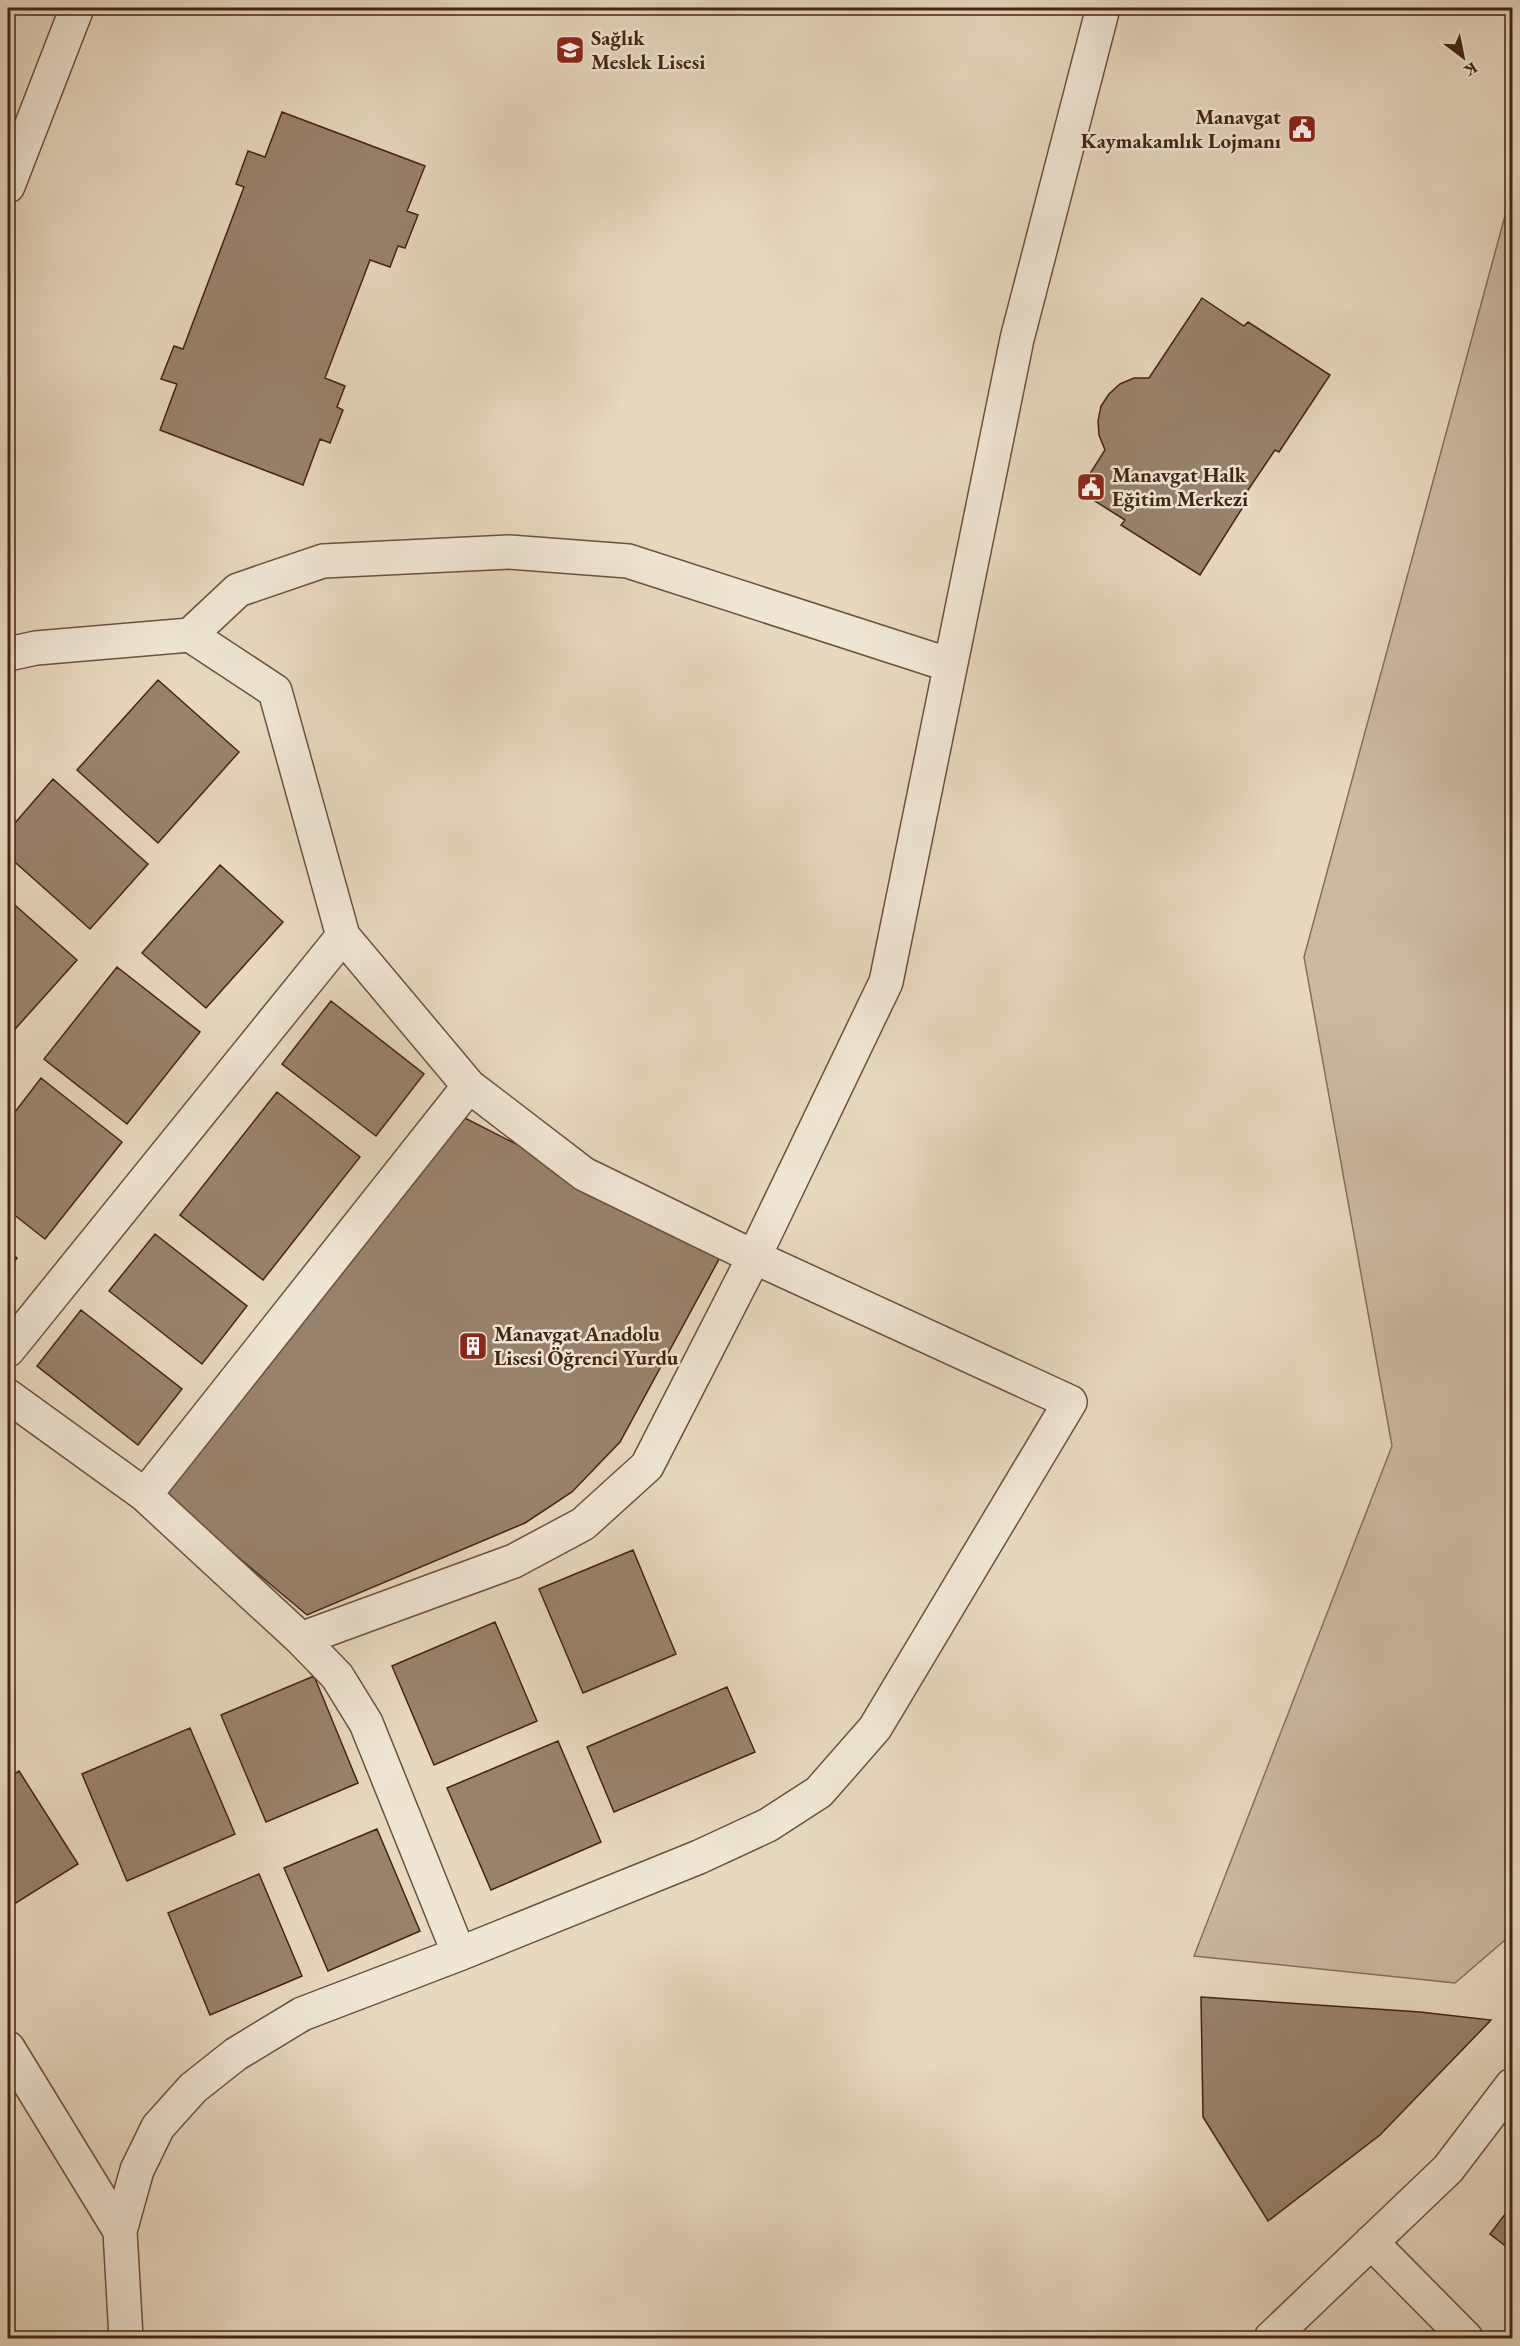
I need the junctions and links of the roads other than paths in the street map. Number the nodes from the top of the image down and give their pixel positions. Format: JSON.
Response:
{"nodes":[{"id":1,"x":77,"y":8,"type":"edge"},
{"id":2,"x":1103,"y":8,"type":"edge"},
{"id":3,"x":8,"y":186,"type":"edge"},
{"id":4,"x":190,"y":635,"type":"junction"},
{"id":5,"x":8,"y":654,"type":"edge"},
{"id":6,"x":950,"y":665,"type":"junction"},
{"id":7,"x":343,"y":936,"type":"junction"},
{"id":8,"x":469,"y":1086,"type":"junction"},
{"id":9,"x":754,"y":1257,"type":"junction"},
{"id":10,"x":8,"y":1350,"type":"edge"},
{"id":11,"x":8,"y":1396,"type":"edge"},
{"id":12,"x":145,"y":1495,"type":"junction"},
{"id":13,"x":301,"y":1639,"type":"junction"},
{"id":14,"x":459,"y":1954,"type":"junction"},
{"id":15,"x":12,"y":2066,"type":"edge"},
{"id":16,"x":1512,"y":2085,"type":"edge"},
{"id":17,"x":120,"y":2231,"type":"junction"},
{"id":18,"x":1371,"y":2242,"type":"junction"},
{"id":19,"x":126,"y":2338,"type":"edge"},
{"id":20,"x":1271,"y":2338,"type":"edge"},
{"id":21,"x":1466,"y":2338,"type":"edge"}],
"edges":[{"from":1,"to":3,"type":"street"},
{"from":2,"to":6,"type":"street"},
{"from":4,"to":5,"type":"street"},
{"from":4,"to":6,"type":"street"},
{"from":4,"to":7,"type":"street"},
{"from":6,"to":9,"type":"street"},
{"from":7,"to":8,"type":"street"},
{"from":7,"to":10,"type":"street"},
{"from":8,"to":9,"type":"street"},
{"from":8,"to":12,"type":"street"},
{"from":9,"to":13,"type":"street"},
{"from":9,"to":14,"type":"street"},
{"from":11,"to":12,"type":"street"},
{"from":12,"to":13,"type":"street"},
{"from":13,"to":14,"type":"street"},
{"from":14,"to":17,"type":"street"},
{"from":15,"to":17,"type":"street"},
{"from":16,"to":18,"type":"street"},
{"from":17,"to":19,"type":"street"},
{"from":18,"to":20,"type":"street"},
{"from":18,"to":21,"type":"street"}]}
